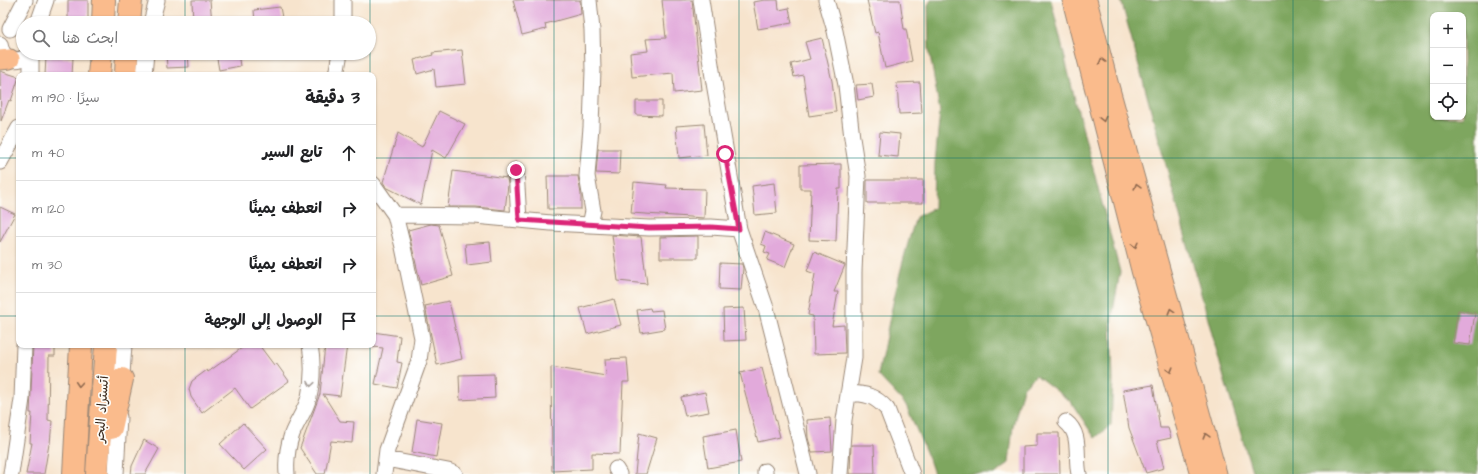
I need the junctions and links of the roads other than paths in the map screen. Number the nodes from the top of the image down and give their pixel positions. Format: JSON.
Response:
{"nodes":[{"id":1,"x":25,"y":0,"type":"edge"},
{"id":2,"x":46,"y":0,"type":"edge"},
{"id":3,"x":104,"y":0,"type":"edge"},
{"id":4,"x":131,"y":0,"type":"edge"},
{"id":5,"x":157,"y":0,"type":"edge"},
{"id":6,"x":343,"y":0,"type":"edge"},
{"id":7,"x":589,"y":0,"type":"edge"},
{"id":8,"x":701,"y":0,"type":"edge"},
{"id":9,"x":826,"y":0,"type":"edge"},
{"id":10,"x":1072,"y":0,"type":"edge"},
{"id":11,"x":1086,"y":0,"type":"edge"},
{"id":12,"x":20,"y":16,"type":"edge"},
{"id":13,"x":40,"y":16,"type":"edge"},
{"id":14,"x":103,"y":16,"type":"edge"},
{"id":15,"x":130,"y":16,"type":"edge"},
{"id":16,"x":153,"y":16,"type":"edge"},
{"id":17,"x":343,"y":16,"type":"edge"},
{"id":18,"x":16,"y":30,"type":"edge"},
{"id":19,"x":11,"y":46,"type":"edge"},
{"id":20,"x":20,"y":60,"type":"edge"},
{"id":21,"x":100,"y":60,"type":"edge"},
{"id":22,"x":127,"y":60,"type":"edge"},
{"id":23,"x":145,"y":60,"type":"edge"},
{"id":24,"x":339,"y":60,"type":"edge"},
{"id":25,"x":27,"y":72,"type":"edge"},
{"id":26,"x":99,"y":72,"type":"edge"},
{"id":27,"x":126,"y":72,"type":"edge"},
{"id":28,"x":144,"y":72,"type":"edge"},
{"id":29,"x":337,"y":72,"type":"edge"},
{"id":30,"x":16,"y":133,"type":"edge"},
{"id":31,"x":0,"y":162,"type":"edge"},
{"id":32,"x":516,"y":170,"type":"dead end"},
{"id":33,"x":376,"y":188,"type":"edge"},
{"id":34,"x":395,"y":215,"type":"junction"},
{"id":35,"x":519,"y":220,"type":"junction"},
{"id":36,"x":590,"y":225,"type":"junction"},
{"id":37,"x":739,"y":229,"type":"junction"},
{"id":38,"x":24,"y":348,"type":"edge"},
{"id":39,"x":82,"y":348,"type":"edge"},
{"id":40,"x":106,"y":348,"type":"edge"},
{"id":41,"x":124,"y":348,"type":"edge"},
{"id":42,"x":310,"y":348,"type":"edge"},
{"id":43,"x":122,"y":379,"type":"junction"},
{"id":44,"x":848,"y":393,"type":"junction"},
{"id":45,"x":1066,"y":422,"type":"dead end"},
{"id":46,"x":385,"y":467,"type":"edge"},
{"id":47,"x":11,"y":474,"type":"edge"},
{"id":48,"x":74,"y":474,"type":"edge"},
{"id":49,"x":97,"y":474,"type":"edge"},
{"id":50,"x":100,"y":474,"type":"edge"},
{"id":51,"x":116,"y":474,"type":"edge"},
{"id":52,"x":287,"y":474,"type":"edge"},
{"id":53,"x":455,"y":474,"type":"edge"},
{"id":54,"x":808,"y":474,"type":"edge"},
{"id":55,"x":840,"y":474,"type":"edge"},
{"id":56,"x":912,"y":474,"type":"edge"},
{"id":57,"x":1079,"y":474,"type":"edge"},
{"id":58,"x":1200,"y":474,"type":"edge"},
{"id":59,"x":1217,"y":474,"type":"edge"}],
"edges":[{"from":1,"to":12,"type":"street"},
{"from":2,"to":13,"type":"street"},
{"from":3,"to":14,"type":"highway"},
{"from":4,"to":15,"type":"highway"},
{"from":5,"to":16,"type":"street"},
{"from":6,"to":17,"type":"street"},
{"from":7,"to":36,"type":"street"},
{"from":8,"to":37,"type":"street"},
{"from":9,"to":44,"type":"street"},
{"from":10,"to":58,"type":"main road","one_way":true},
{"from":59,"to":11,"type":"main road","one_way":true},
{"from":18,"to":19,"type":"street"},
{"from":20,"to":25,"type":"street"},
{"from":21,"to":26,"type":"highway"},
{"from":22,"to":27,"type":"highway"},
{"from":23,"to":28,"type":"street"},
{"from":24,"to":29,"type":"street"},
{"from":30,"to":31,"type":"street"},
{"from":32,"to":35,"type":"street"},
{"from":33,"to":34,"type":"street"},
{"from":34,"to":35,"type":"street"},
{"from":34,"to":46,"type":"street"},
{"from":35,"to":36,"type":"street"},
{"from":36,"to":37,"type":"street"},
{"from":37,"to":54,"type":"street"},
{"from":38,"to":47,"type":"street"},
{"from":39,"to":48,"type":"highway","name":"أتستراد البحر","one_way":true},
{"from":40,"to":49,"type":"highway","name":"أتستراد البحر"},
{"from":41,"to":43,"type":"street"},
{"from":42,"to":52,"type":"street","one_way":true},
{"from":43,"to":50,"type":"highway"},
{"from":43,"to":51,"type":"street"},
{"from":44,"to":55,"type":"street"},
{"from":44,"to":56,"type":"street"},
{"from":45,"to":57,"type":"street"},
{"from":46,"to":53,"type":"street"}]}
